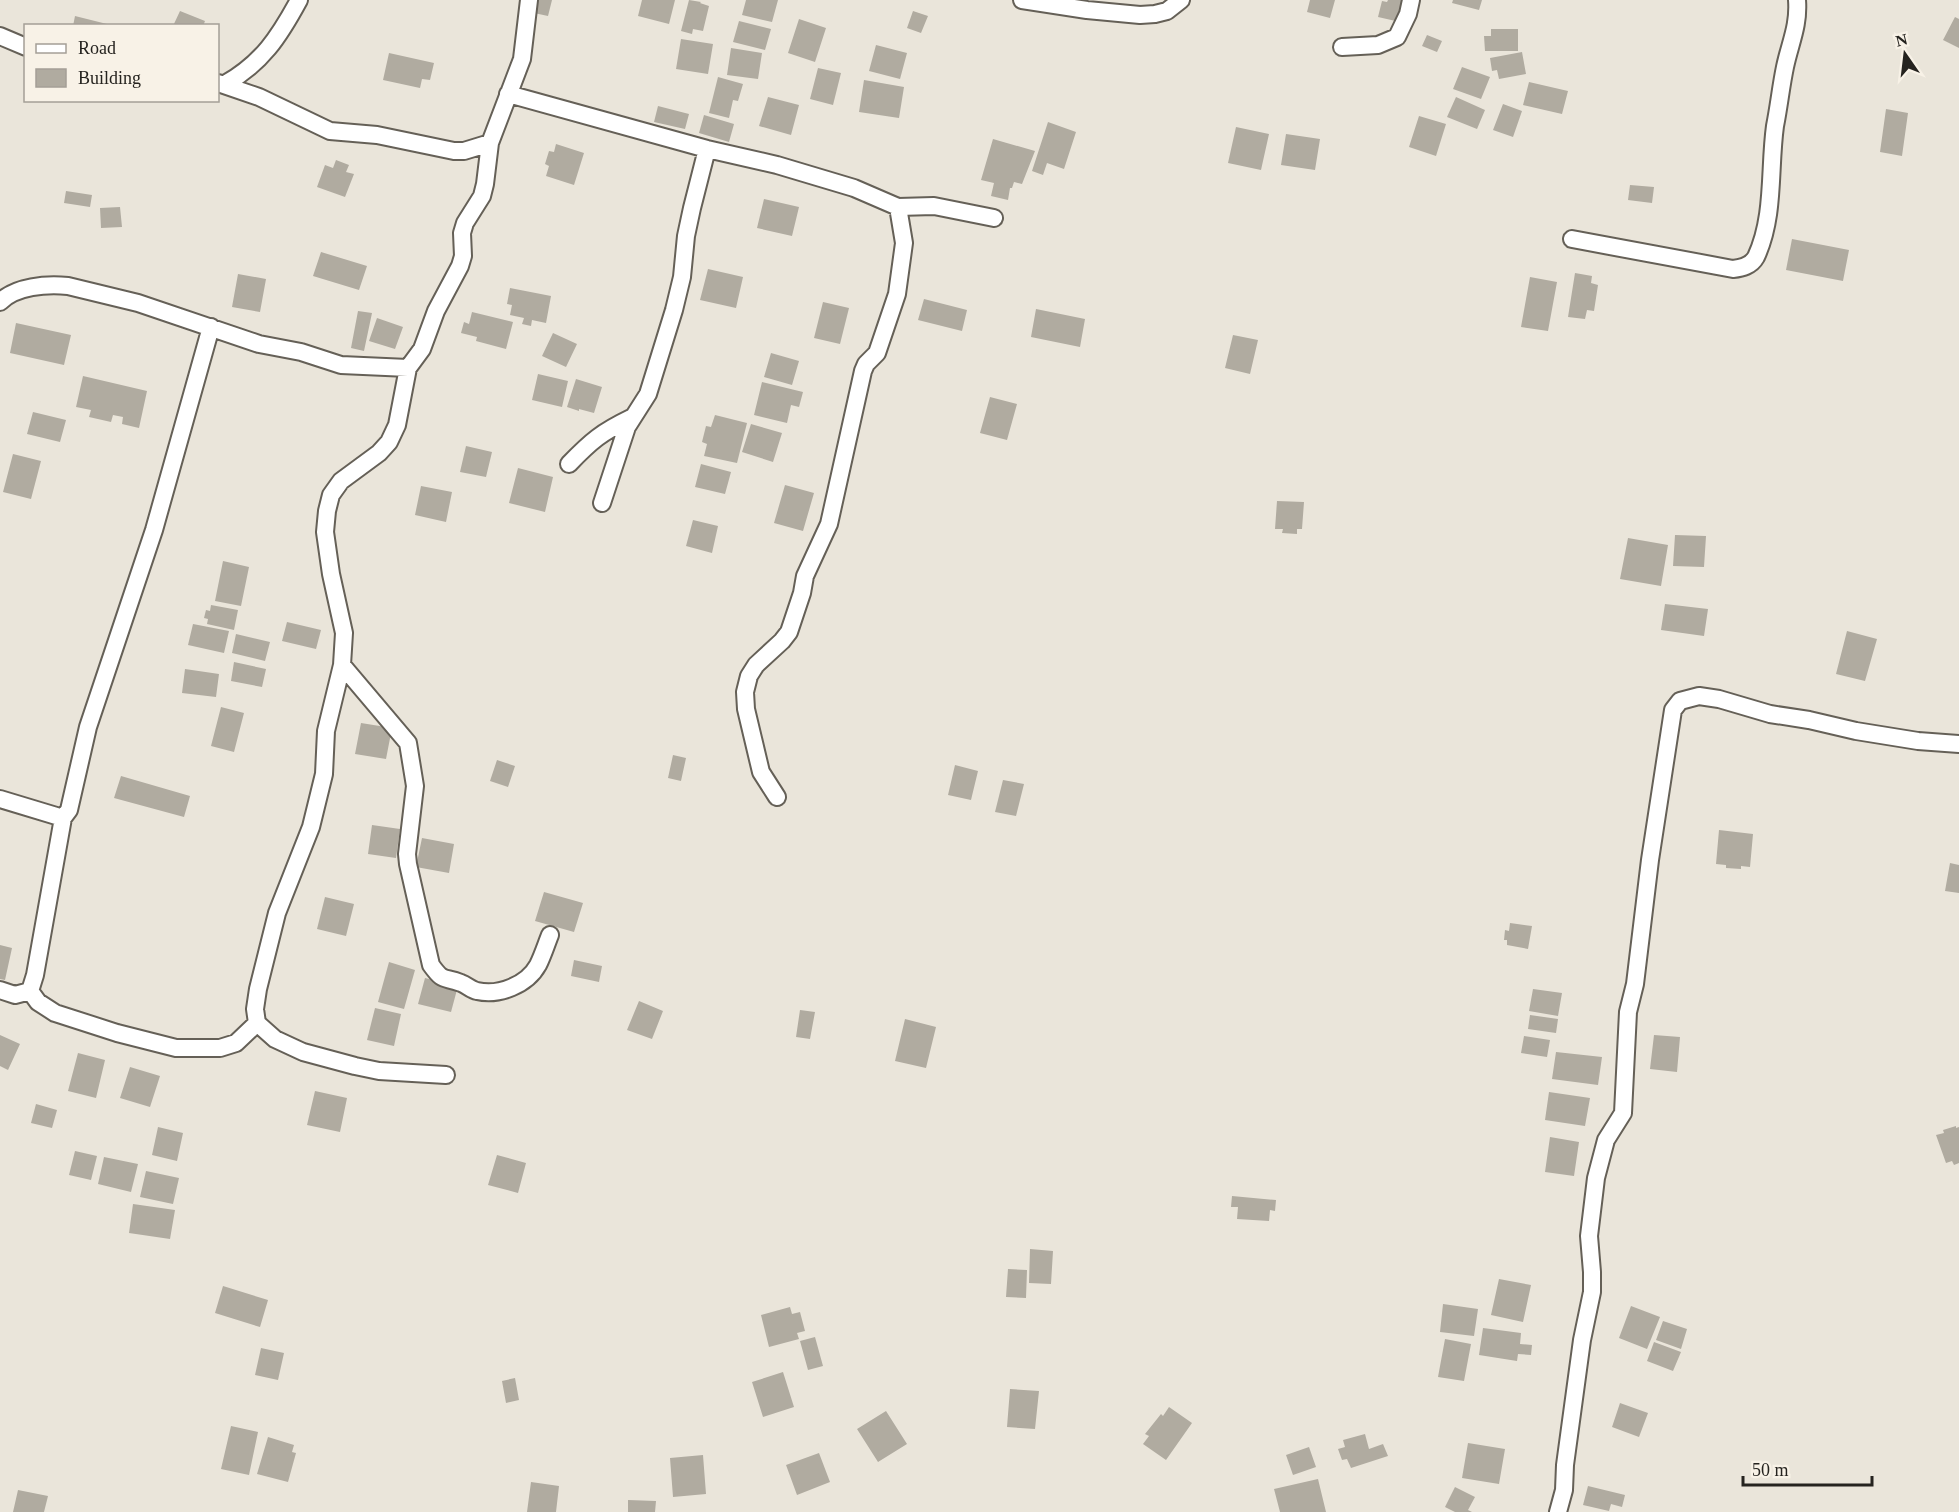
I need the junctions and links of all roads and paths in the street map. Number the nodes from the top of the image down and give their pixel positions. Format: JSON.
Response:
{"nodes":[{"id":1,"x":299,"y":0,"type":"edge"},
{"id":2,"x":529,"y":0,"type":"edge"},
{"id":3,"x":1022,"y":0,"type":"edge"},
{"id":4,"x":1181,"y":0,"type":"edge"},
{"id":5,"x":1411,"y":0,"type":"edge"},
{"id":6,"x":1797,"y":0,"type":"edge"},
{"id":7,"x":0,"y":36,"type":"edge"},
{"id":8,"x":24,"y":46,"type":"edge"},
{"id":9,"x":1342,"y":47,"type":"dead end"},
{"id":10,"x":221,"y":84,"type":"edge"},
{"id":11,"x":508,"y":93,"type":"junction"},
{"id":12,"x":490,"y":143,"type":"junction"},
{"id":13,"x":707,"y":149,"type":"junction"},
{"id":14,"x":898,"y":207,"type":"junction"},
{"id":15,"x":994,"y":218,"type":"dead end"},
{"id":16,"x":1572,"y":239,"type":"dead end"},
{"id":17,"x":0,"y":302,"type":"edge"},
{"id":18,"x":211,"y":327,"type":"junction"},
{"id":19,"x":408,"y":368,"type":"junction"},
{"id":20,"x":631,"y":418,"type":"junction"},
{"id":21,"x":568,"y":464,"type":"dead end"},
{"id":22,"x":602,"y":502,"type":"dead end"},
{"id":23,"x":342,"y":665,"type":"junction"},
{"id":24,"x":1959,"y":744,"type":"edge"},
{"id":25,"x":777,"y":797,"type":"dead end"},
{"id":26,"x":0,"y":800,"type":"edge"},
{"id":27,"x":63,"y":818,"type":"junction"},
{"id":28,"x":550,"y":935,"type":"dead end"},
{"id":29,"x":0,"y":990,"type":"edge"},
{"id":30,"x":30,"y":991,"type":"junction"},
{"id":31,"x":257,"y":1023,"type":"junction"},
{"id":32,"x":446,"y":1075,"type":"dead end"},
{"id":33,"x":1558,"y":1512,"type":"edge"}],
"edges":[{"from":1,"to":10,"type":"street"},
{"from":2,"to":11,"type":"street"},
{"from":3,"to":4,"type":"street"},
{"from":5,"to":9,"type":"street"},
{"from":6,"to":16,"type":"street"},
{"from":7,"to":8,"type":"street"},
{"from":10,"to":12,"type":"street"},
{"from":11,"to":12,"type":"street"},
{"from":11,"to":13,"type":"street"},
{"from":12,"to":19,"type":"street"},
{"from":13,"to":14,"type":"street"},
{"from":13,"to":20,"type":"street"},
{"from":14,"to":15,"type":"street"},
{"from":14,"to":25,"type":"street"},
{"from":17,"to":18,"type":"street"},
{"from":18,"to":19,"type":"street"},
{"from":18,"to":27,"type":"street"},
{"from":19,"to":23,"type":"street"},
{"from":20,"to":21,"type":"street"},
{"from":20,"to":22,"type":"street"},
{"from":23,"to":28,"type":"street"},
{"from":23,"to":31,"type":"street"},
{"from":24,"to":33,"type":"street"},
{"from":26,"to":27,"type":"street"},
{"from":27,"to":30,"type":"street"},
{"from":29,"to":30,"type":"street"},
{"from":30,"to":31,"type":"street"},
{"from":31,"to":32,"type":"street"}]}
